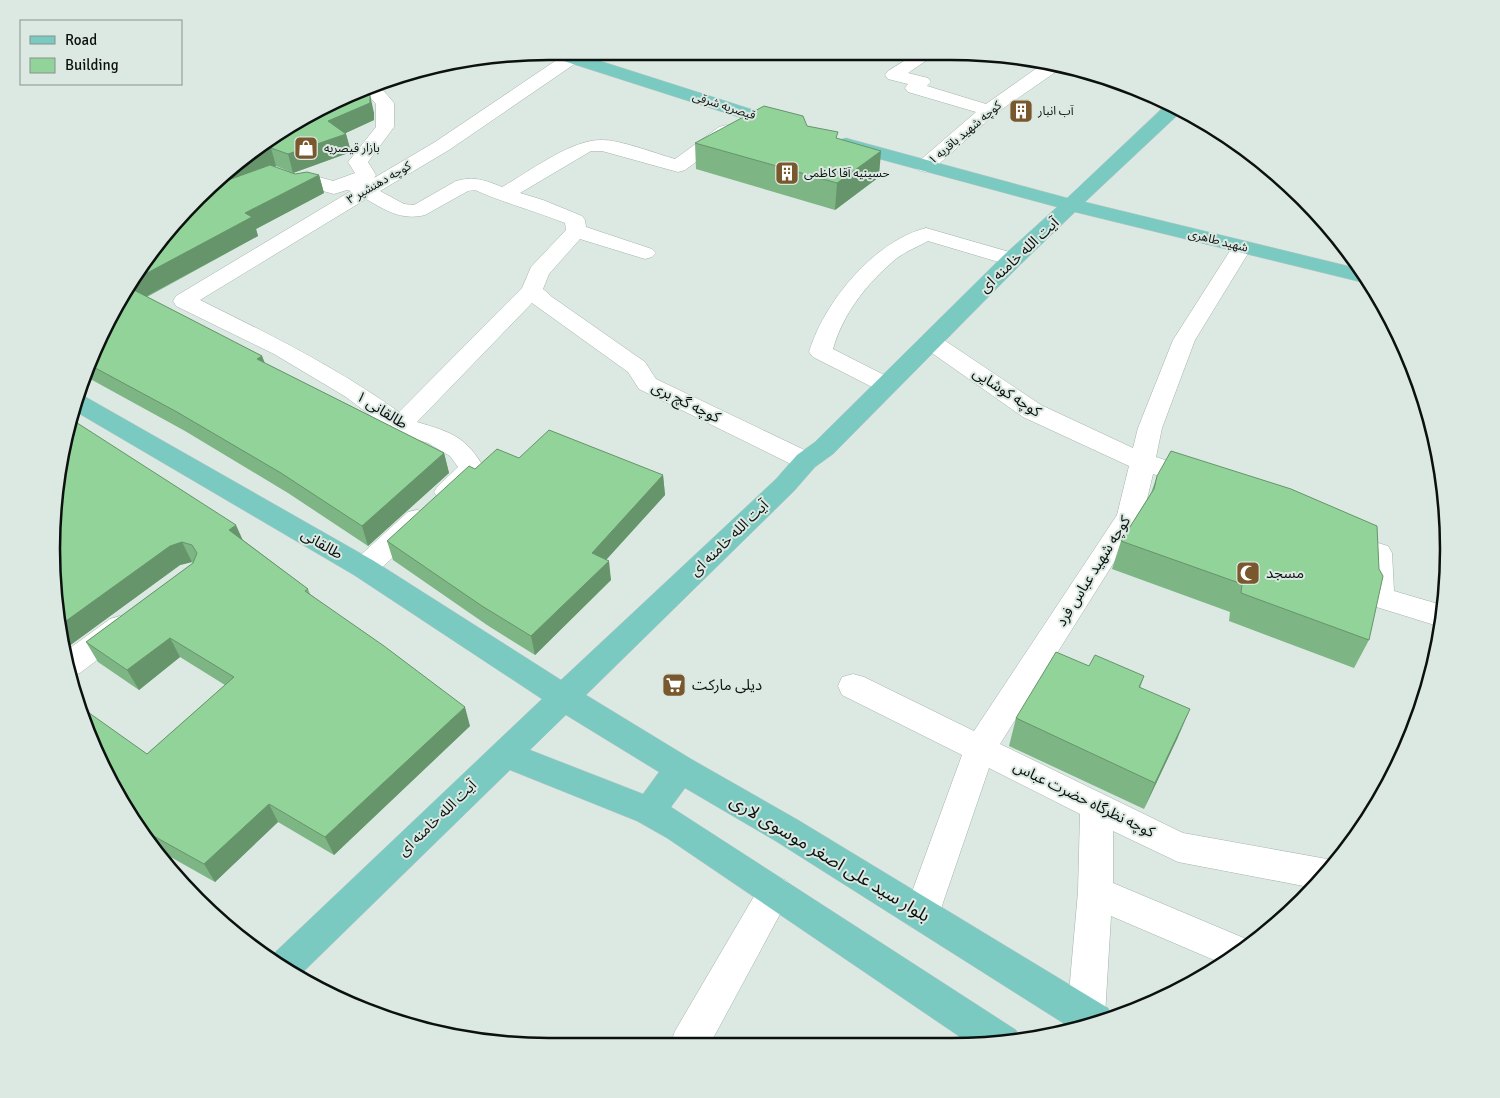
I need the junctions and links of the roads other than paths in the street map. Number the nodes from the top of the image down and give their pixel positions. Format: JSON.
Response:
{"nodes":[{"id":1,"x":569,"y":60,"type":"edge"},
{"id":2,"x":573,"y":60,"type":"edge"},
{"id":3,"x":918,"y":60,"type":"edge"},
{"id":4,"x":1047,"y":69,"type":"edge"},
{"id":5,"x":375,"y":92,"type":"edge"},
{"id":6,"x":989,"y":110,"type":"junction"},
{"id":7,"x":1170,"y":112,"type":"edge"},
{"id":8,"x":748,"y":114,"type":"junction"},
{"id":9,"x":803,"y":131,"type":"edge"},
{"id":10,"x":831,"y":140,"type":"edge"},
{"id":11,"x":925,"y":166,"type":"junction"},
{"id":12,"x":268,"y":177,"type":"edge"},
{"id":13,"x":356,"y":187,"type":"junction"},
{"id":14,"x":503,"y":196,"type":"junction"},
{"id":15,"x":1072,"y":205,"type":"junction"},
{"id":16,"x":576,"y":231,"type":"junction"},
{"id":17,"x":1242,"y":247,"type":"junction"},
{"id":18,"x":645,"y":253,"type":"dead end"},
{"id":19,"x":1012,"y":260,"type":"junction"},
{"id":20,"x":1356,"y":275,"type":"edge"},
{"id":21,"x":532,"y":290,"type":"junction"},
{"id":22,"x":184,"y":301,"type":"joint"},
{"id":23,"x":930,"y":341,"type":"junction"},
{"id":24,"x":886,"y":385,"type":"junction"},
{"id":25,"x":82,"y":405,"type":"edge"},
{"id":26,"x":400,"y":425,"type":"junction"},
{"id":27,"x":806,"y":461,"type":"junction"},
{"id":28,"x":1142,"y":462,"type":"junction"},
{"id":29,"x":1179,"y":474,"type":"edge"},
{"id":30,"x":1360,"y":540,"type":"edge"},
{"id":31,"x":364,"y":568,"type":"junction"},
{"id":32,"x":138,"y":614,"type":"edge"},
{"id":33,"x":1436,"y":614,"type":"edge"},
{"id":34,"x":73,"y":662,"type":"edge"},
{"id":35,"x":853,"y":686,"type":"dead end"},
{"id":36,"x":563,"y":697,"type":"junction"},
{"id":37,"x":980,"y":748,"type":"junction"},
{"id":38,"x":505,"y":754,"type":"junction"},
{"id":39,"x":680,"y":769,"type":"junction"},
{"id":40,"x":1097,"y":806,"type":"junction"},
{"id":41,"x":649,"y":811,"type":"junction"},
{"id":42,"x":1317,"y":873,"type":"edge"},
{"id":43,"x":775,"y":892,"type":"junction"},
{"id":44,"x":1095,"y":892,"type":"junction"},
{"id":45,"x":922,"y":914,"type":"junction"},
{"id":46,"x":1231,"y":950,"type":"edge"},
{"id":47,"x":288,"y":962,"type":"edge"},
{"id":48,"x":1090,"y":1018,"type":"edge"},
{"id":49,"x":994,"y":1036,"type":"edge"},
{"id":50,"x":692,"y":1038,"type":"edge"}],
"edges":[{"from":1,"to":13,"type":"street","name":"کوچه دهنشیر ۳"},
{"from":2,"to":8,"type":"main road","name":"قیصریه شرقی"},
{"from":3,"to":6,"type":"street"},
{"from":4,"to":6,"type":"street","name":"کوچه شهید باقریه ۱"},
{"from":5,"to":13,"type":"street"},
{"from":6,"to":11,"type":"street","name":"کوچه شهید باقریه ۱"},
{"from":7,"to":15,"type":"main road","name":"آیت الله خامنه ای"},
{"from":8,"to":9,"type":"main road","name":"قیصریه شرقی"},
{"from":8,"to":14,"type":"street"},
{"from":10,"to":11,"type":"main road"},
{"from":11,"to":15,"type":"main road"},
{"from":12,"to":13,"type":"street"},
{"from":13,"to":14,"type":"street"},
{"from":13,"to":22,"type":"street","name":"کوچه دهنشیر ۳"},
{"from":14,"to":16,"type":"street"},
{"from":15,"to":17,"type":"main road","name":"شهید طاهری"},
{"from":15,"to":19,"type":"main road","name":"آیت الله خامنه ای"},
{"from":16,"to":18,"type":"street"},
{"from":16,"to":21,"type":"street"},
{"from":17,"to":20,"type":"main road","name":"شهید طاهری"},
{"from":17,"to":28,"type":"street","name":"کوچه شهید عباس فرد"},
{"from":19,"to":23,"type":"main road","name":"آیت الله خامنه ای"},
{"from":19,"to":24,"type":"street"},
{"from":21,"to":26,"type":"street"},
{"from":21,"to":27,"type":"street","name":"کوچه گچ بری"},
{"from":22,"to":26,"type":"street","name":"طالقانی ۱"},
{"from":23,"to":24,"type":"main road","name":"آیت الله خامنه ای"},
{"from":23,"to":28,"type":"street","name":"کوچه کوشایی"},
{"from":24,"to":27,"type":"main road","name":"آیت الله خامنه ای"},
{"from":25,"to":31,"type":"main road","name":"طالقانی"},
{"from":26,"to":31,"type":"street","name":"طالقانی ۱"},
{"from":27,"to":36,"type":"main road","name":"آیت الله خامنه ای"},
{"from":28,"to":29,"type":"street","name":"کوچه کوشایی"},
{"from":28,"to":37,"type":"street","name":"کوچه شهید عباس فرد"},
{"from":30,"to":33,"type":"street"},
{"from":31,"to":36,"type":"main road","name":"طالقانی"},
{"from":32,"to":34,"type":"street"},
{"from":35,"to":37,"type":"street","name":"کوچه نظرگاه حضرت عباس"},
{"from":36,"to":38,"type":"main road","name":"آیت الله خامنه ای"},
{"from":36,"to":39,"type":"main road","name":"بلوار سید علی اصغر موسوی لاری"},
{"from":37,"to":40,"type":"street","name":"کوچه نظرگاه حضرت عباس"},
{"from":37,"to":45,"type":"street","name":"کوچه شهید عباس فرد"},
{"from":38,"to":41,"type":"main road"},
{"from":38,"to":47,"type":"main road","name":"آیت الله خامنه ای"},
{"from":39,"to":41,"type":"main road"},
{"from":39,"to":45,"type":"main road","name":"بلوار سید علی اصغر موسوی لاری"},
{"from":40,"to":42,"type":"street","name":"کوچه نظرگاه حضرت عباس"},
{"from":40,"to":44,"type":"street"},
{"from":41,"to":43,"type":"main road"},
{"from":43,"to":49,"type":"main road"},
{"from":43,"to":50,"type":"street"},
{"from":44,"to":46,"type":"street"},
{"from":44,"to":48,"type":"street"},
{"from":45,"to":48,"type":"main road","name":"بلوار سید علی اصغر موسوی لاری"}]}
